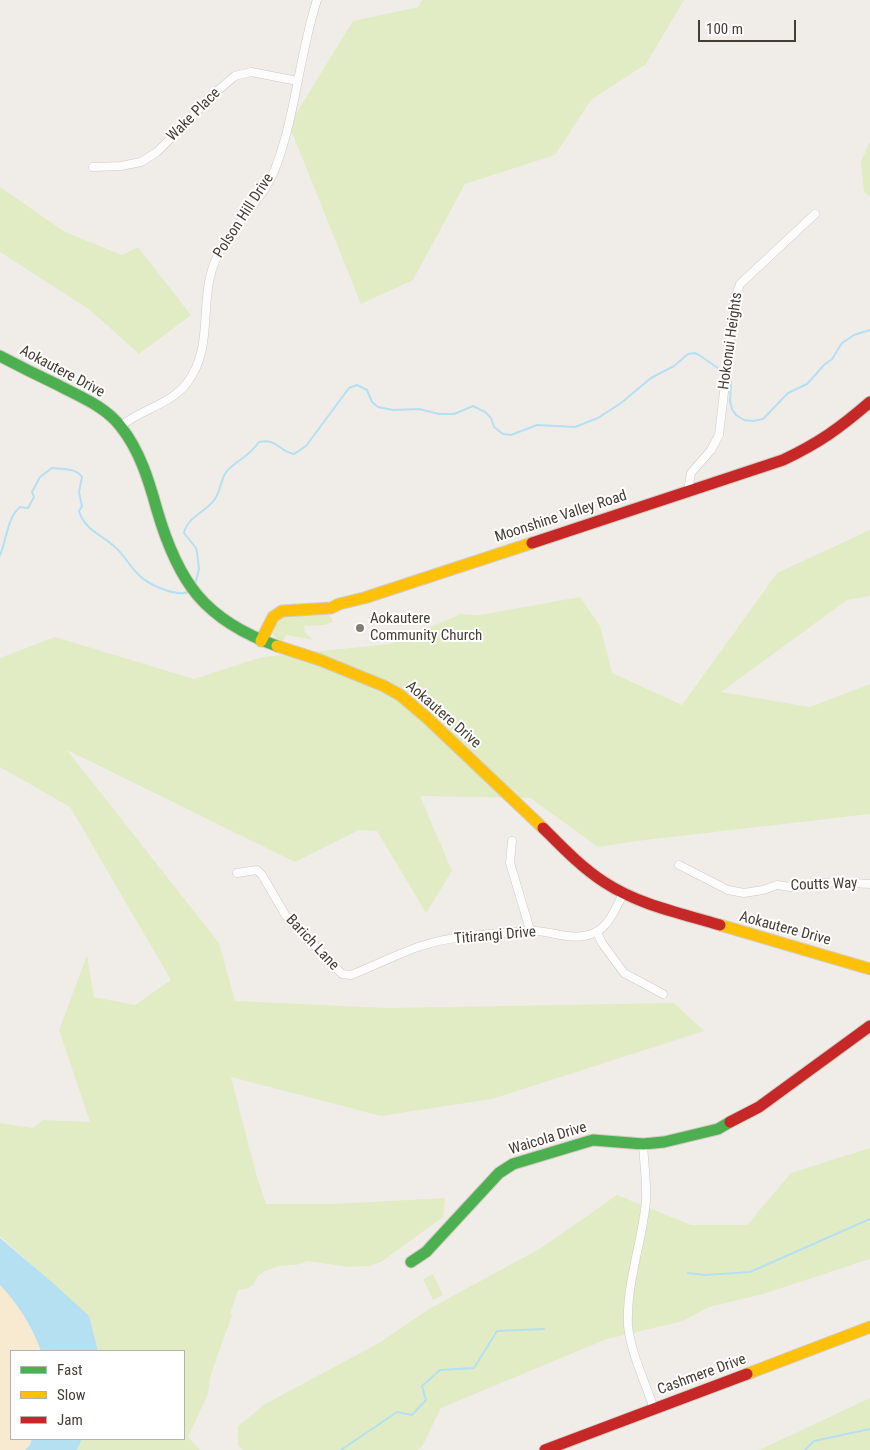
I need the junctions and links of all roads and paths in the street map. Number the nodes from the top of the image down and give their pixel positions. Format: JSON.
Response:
{"nodes":[{"id":1,"x":317,"y":0,"type":"edge"},
{"id":2,"x":298,"y":81,"type":"junction"},
{"id":3,"x":93,"y":167,"type":"dead end"},
{"id":4,"x":815,"y":214,"type":"dead end"},
{"id":5,"x":0,"y":356,"type":"edge"},
{"id":6,"x":870,"y":402,"type":"edge"},
{"id":7,"x":121,"y":426,"type":"junction"},
{"id":8,"x":688,"y":491,"type":"junction"},
{"id":9,"x":261,"y":641,"type":"junction"},
{"id":10,"x":512,"y":840,"type":"dead end"},
{"id":11,"x":679,"y":865,"type":"dead end"},
{"id":12,"x":237,"y":873,"type":"dead end"},
{"id":13,"x":870,"y":884,"type":"edge"},
{"id":14,"x":623,"y":894,"type":"junction"},
{"id":15,"x":530,"y":930,"type":"junction"},
{"id":16,"x":597,"y":932,"type":"junction"},
{"id":17,"x":870,"y":969,"type":"edge"},
{"id":18,"x":351,"y":975,"type":"joint"},
{"id":19,"x":663,"y":994,"type":"dead end"},
{"id":20,"x":870,"y":1026,"type":"edge"},
{"id":21,"x":643,"y":1144,"type":"junction"},
{"id":22,"x":411,"y":1262,"type":"dead end"},
{"id":23,"x":870,"y":1327,"type":"edge"},
{"id":24,"x":654,"y":1409,"type":"junction"},
{"id":25,"x":544,"y":1450,"type":"edge"}],
"edges":[{"from":1,"to":2,"type":"street","name":"Polson Hill Drive"},
{"from":2,"to":3,"type":"street","name":"Wake Place"},
{"from":2,"to":7,"type":"street","name":"Polson Hill Drive"},
{"from":4,"to":8,"type":"street","name":"Hokonui Heights"},
{"from":5,"to":7,"type":"main road","name":"Aokautere Drive"},
{"from":6,"to":8,"type":"main road","name":"Moonshine Valley Road"},
{"from":7,"to":9,"type":"main road","name":"Aokautere Drive"},
{"from":8,"to":9,"type":"main road","name":"Moonshine Valley Road"},
{"from":9,"to":14,"type":"main road","name":"Aokautere Drive"},
{"from":10,"to":15,"type":"street"},
{"from":11,"to":13,"type":"street","name":"Coutts Way"},
{"from":12,"to":18,"type":"street","name":"Barich Lane"},
{"from":14,"to":16,"type":"street"},
{"from":14,"to":17,"type":"main road","name":"Aokautere Drive"},
{"from":15,"to":16,"type":"street","name":"Titirangi Drive"},
{"from":15,"to":18,"type":"street","name":"Titirangi Drive"},
{"from":16,"to":19,"type":"street"},
{"from":20,"to":21,"type":"main road","name":"Waicola Drive"},
{"from":21,"to":22,"type":"main road","name":"Waicola Drive"},
{"from":21,"to":24,"type":"street"},
{"from":23,"to":24,"type":"main road","name":"Cashmere Drive"},
{"from":24,"to":25,"type":"main road","name":"Cashmere Drive"}]}
